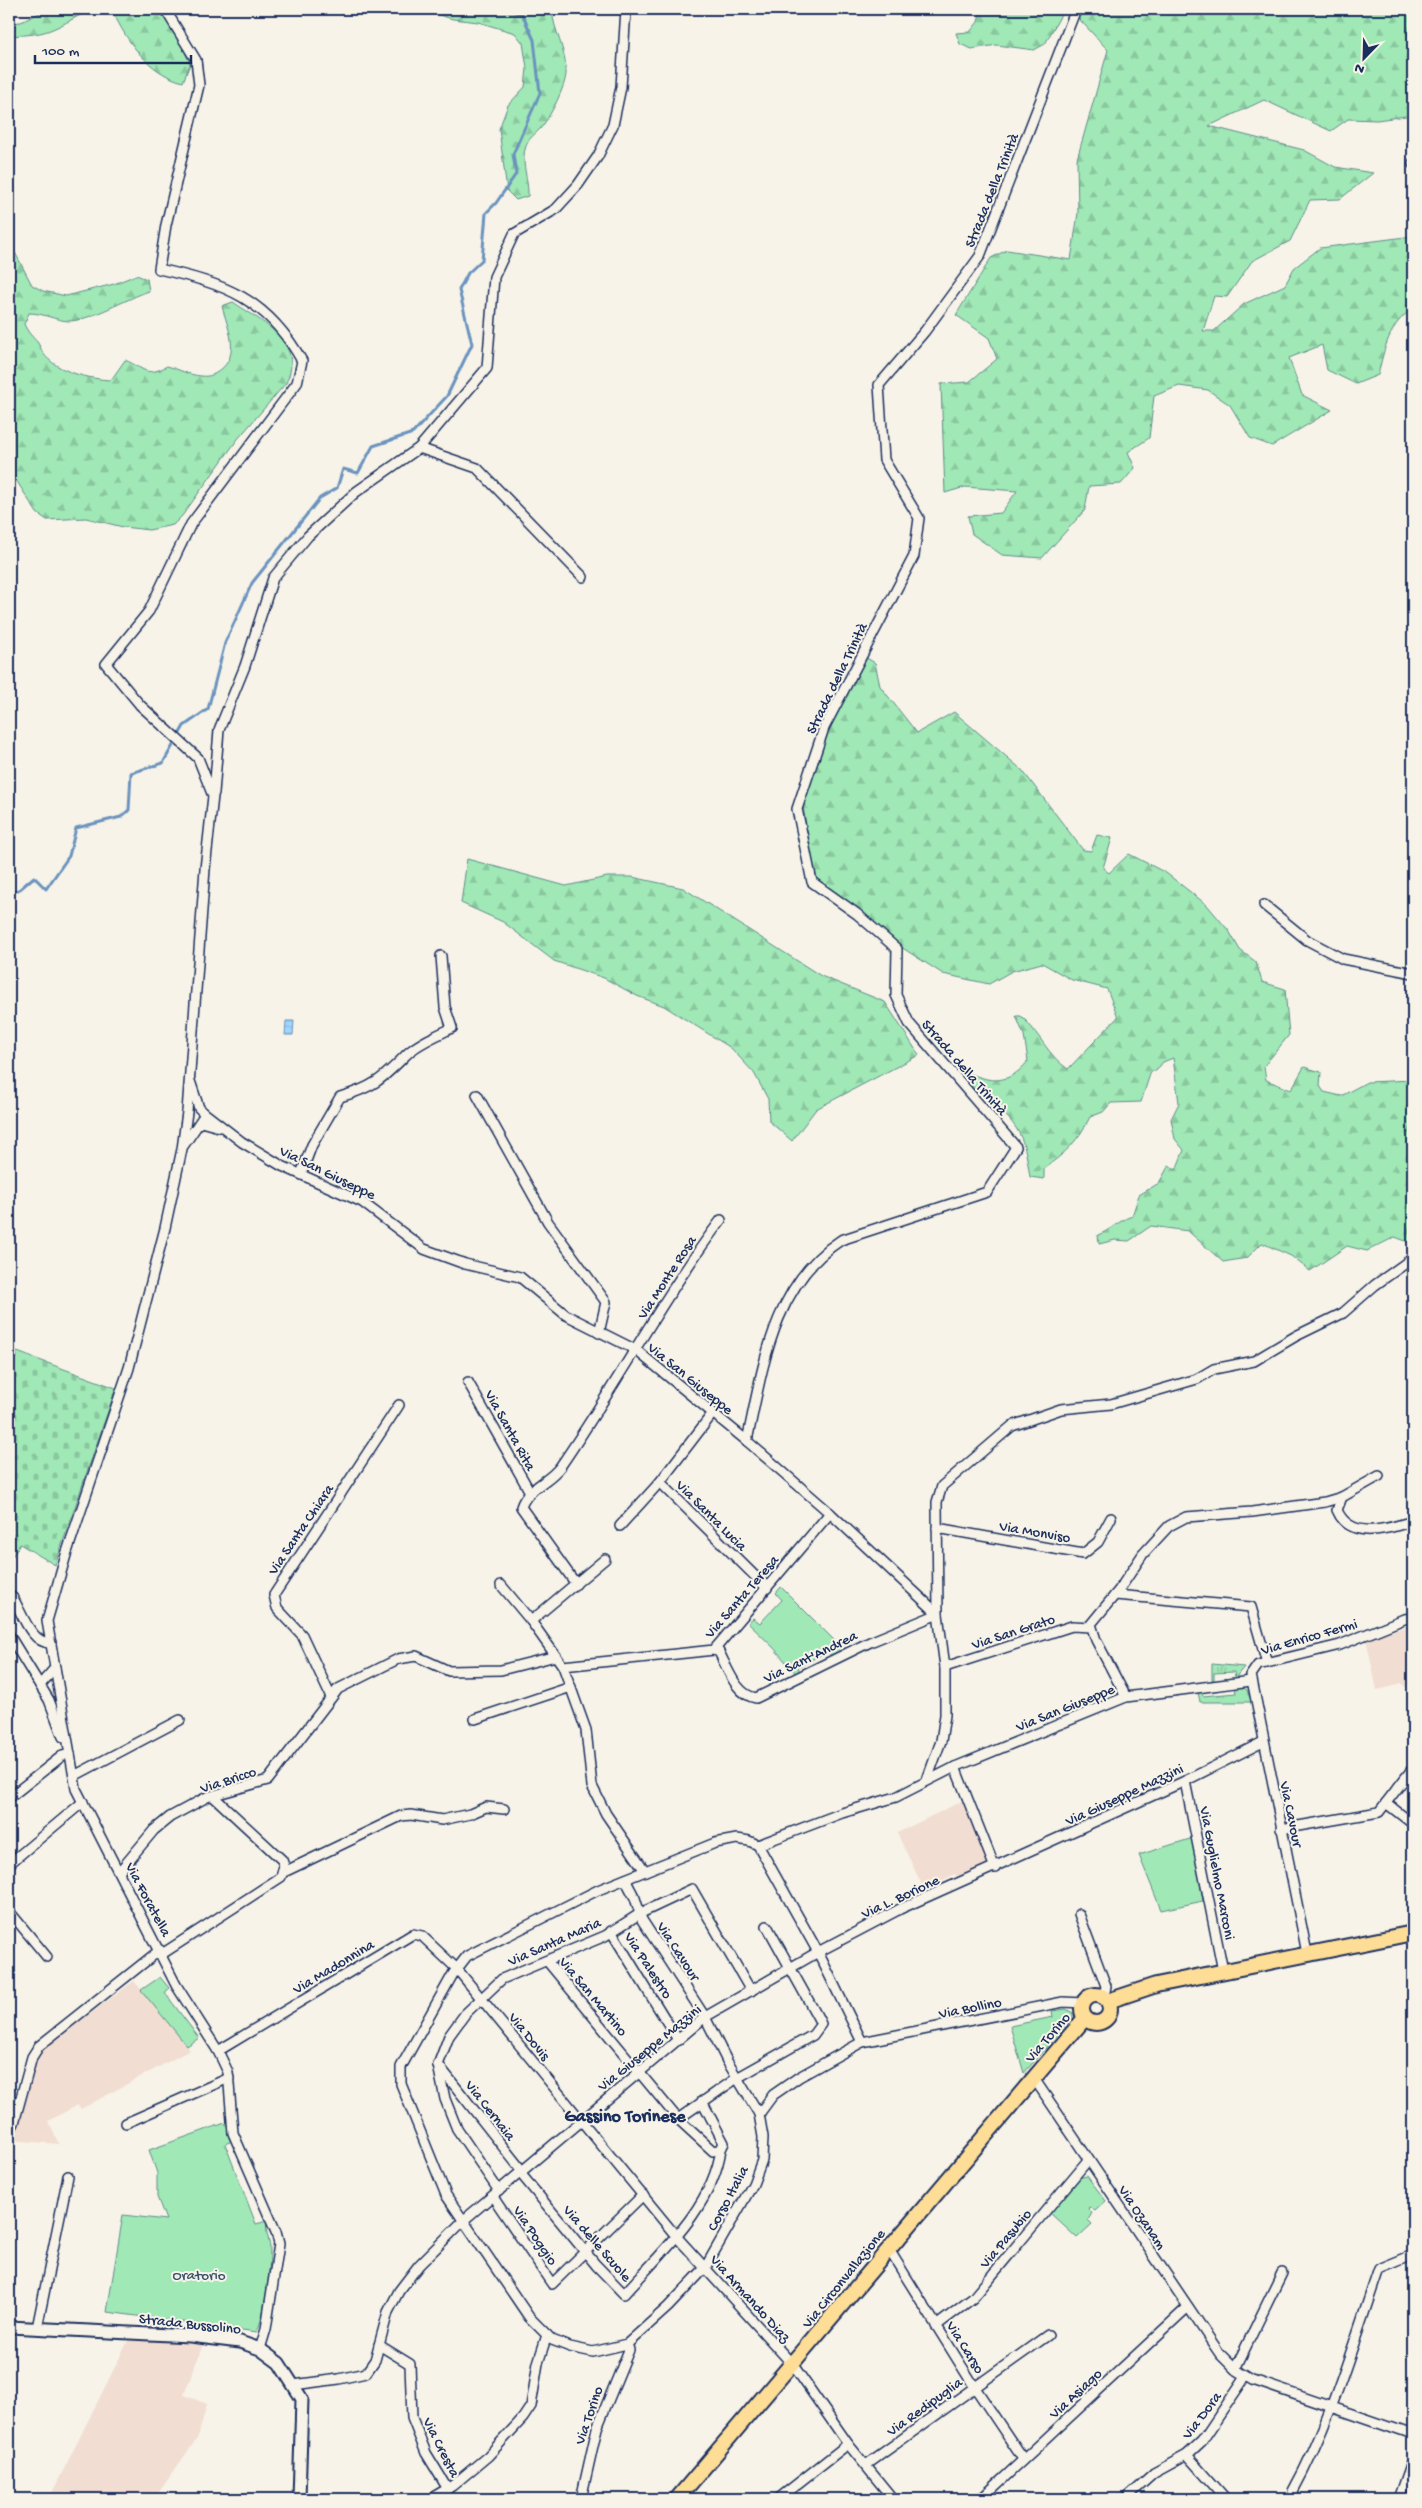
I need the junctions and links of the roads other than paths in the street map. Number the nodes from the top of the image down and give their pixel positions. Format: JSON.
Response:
{"nodes":[{"id":1,"x":165,"y":9,"type":"edge"},
{"id":2,"x":626,"y":9,"type":"edge"},
{"id":3,"x":1076,"y":9,"type":"edge"},
{"id":4,"x":419,"y":448,"type":"junction"},
{"id":5,"x":583,"y":577,"type":"dead end"},
{"id":6,"x":213,"y":796,"type":"junction"},
{"id":7,"x":1264,"y":905,"type":"dead end"},
{"id":8,"x":441,"y":956,"type":"dead end"},
{"id":9,"x":1413,"y":973,"type":"edge"},
{"id":10,"x":190,"y":1078,"type":"junction"},
{"id":11,"x":477,"y":1095,"type":"dead end"},
{"id":12,"x":200,"y":1110,"type":"junction"},
{"id":13,"x":187,"y":1114,"type":"junction"},
{"id":14,"x":200,"y":1122,"type":"junction"},
{"id":15,"x":242,"y":1142,"type":"junction"},
{"id":16,"x":182,"y":1149,"type":"junction"},
{"id":17,"x":301,"y":1174,"type":"junction"},
{"id":18,"x":721,"y":1220,"type":"dead end"},
{"id":19,"x":1413,"y":1258,"type":"edge"},
{"id":20,"x":599,"y":1333,"type":"junction"},
{"id":21,"x":636,"y":1350,"type":"junction"},
{"id":22,"x":468,"y":1382,"type":"dead end"},
{"id":23,"x":399,"y":1405,"type":"dead end"},
{"id":24,"x":713,"y":1413,"type":"junction"},
{"id":25,"x":747,"y":1441,"type":"junction"},
{"id":26,"x":1379,"y":1476,"type":"dead end"},
{"id":27,"x":660,"y":1482,"type":"junction"},
{"id":28,"x":530,"y":1492,"type":"junction"},
{"id":29,"x":1342,"y":1497,"type":"junction"},
{"id":30,"x":830,"y":1513,"type":"junction"},
{"id":31,"x":1111,"y":1518,"type":"dead end"},
{"id":32,"x":1413,"y":1521,"type":"edge"},
{"id":33,"x":620,"y":1526,"type":"dead end"},
{"id":34,"x":937,"y":1528,"type":"junction"},
{"id":35,"x":605,"y":1559,"type":"dead end"},
{"id":36,"x":576,"y":1584,"type":"junction"},
{"id":37,"x":501,"y":1585,"type":"dead end"},
{"id":38,"x":767,"y":1588,"type":"junction"},
{"id":39,"x":9,"y":1595,"type":"edge"},
{"id":40,"x":1115,"y":1595,"type":"junction"},
{"id":41,"x":938,"y":1614,"type":"junction"},
{"id":42,"x":1413,"y":1618,"type":"edge"},
{"id":43,"x":531,"y":1621,"type":"junction"},
{"id":44,"x":1091,"y":1627,"type":"junction"},
{"id":45,"x":9,"y":1635,"type":"edge"},
{"id":46,"x":51,"y":1643,"type":"junction"},
{"id":47,"x":714,"y":1650,"type":"junction"},
{"id":48,"x":556,"y":1656,"type":"junction"},
{"id":49,"x":1267,"y":1663,"type":"junction"},
{"id":50,"x":563,"y":1666,"type":"junction"},
{"id":51,"x":946,"y":1667,"type":"junction"},
{"id":52,"x":55,"y":1668,"type":"junction"},
{"id":53,"x":1251,"y":1681,"type":"junction"},
{"id":54,"x":40,"y":1685,"type":"junction"},
{"id":55,"x":58,"y":1687,"type":"junction"},
{"id":56,"x":570,"y":1687,"type":"junction"},
{"id":57,"x":331,"y":1697,"type":"junction"},
{"id":58,"x":1126,"y":1697,"type":"junction"},
{"id":59,"x":49,"y":1700,"type":"junction"},
{"id":60,"x":475,"y":1719,"type":"dead end"},
{"id":61,"x":180,"y":1720,"type":"dead end"},
{"id":62,"x":1263,"y":1742,"type":"junction"},
{"id":63,"x":70,"y":1754,"type":"junction"},
{"id":64,"x":954,"y":1767,"type":"junction"},
{"id":65,"x":1413,"y":1768,"type":"edge"},
{"id":66,"x":74,"y":1776,"type":"junction"},
{"id":67,"x":927,"y":1780,"type":"junction"},
{"id":68,"x":1186,"y":1781,"type":"junction"},
{"id":69,"x":214,"y":1796,"type":"junction"},
{"id":70,"x":9,"y":1798,"type":"edge"},
{"id":71,"x":83,"y":1802,"type":"junction"},
{"id":72,"x":1386,"y":1803,"type":"junction"},
{"id":73,"x":504,"y":1809,"type":"dead end"},
{"id":74,"x":1413,"y":1824,"type":"edge"},
{"id":75,"x":1281,"y":1829,"type":"junction"},
{"id":76,"x":758,"y":1845,"type":"junction"},
{"id":77,"x":9,"y":1864,"type":"edge"},
{"id":78,"x":995,"y":1868,"type":"junction"},
{"id":79,"x":645,"y":1871,"type":"junction"},
{"id":80,"x":119,"y":1872,"type":"junction"},
{"id":81,"x":284,"y":1872,"type":"junction"},
{"id":82,"x":625,"y":1879,"type":"junction"},
{"id":83,"x":9,"y":1911,"type":"edge"},
{"id":84,"x":641,"y":1914,"type":"junction"},
{"id":85,"x":1079,"y":1914,"type":"dead end"},
{"id":86,"x":767,"y":1926,"type":"dead end"},
{"id":87,"x":611,"y":1931,"type":"junction"},
{"id":88,"x":1413,"y":1933,"type":"edge"},
{"id":89,"x":161,"y":1952,"type":"junction"},
{"id":90,"x":818,"y":1952,"type":"junction"},
{"id":91,"x":1307,"y":1953,"type":"junction"},
{"id":92,"x":47,"y":1957,"type":"dead end"},
{"id":93,"x":547,"y":1960,"type":"junction"},
{"id":94,"x":792,"y":1967,"type":"junction"},
{"id":95,"x":457,"y":1969,"type":"junction"},
{"id":96,"x":1223,"y":1971,"type":"junction"},
{"id":97,"x":751,"y":1991,"type":"junction"},
{"id":98,"x":481,"y":1998,"type":"junction"},
{"id":99,"x":1106,"y":1999,"type":"junction"},
{"id":100,"x":1083,"y":2003,"type":"junction"},
{"id":101,"x":705,"y":2017,"type":"junction"},
{"id":102,"x":1085,"y":2018,"type":"junction"},
{"id":103,"x":678,"y":2040,"type":"junction"},
{"id":104,"x":862,"y":2042,"type":"junction"},
{"id":105,"x":218,"y":2051,"type":"junction"},
{"id":106,"x":438,"y":2065,"type":"junction"},
{"id":107,"x":640,"y":2072,"type":"junction"},
{"id":108,"x":1033,"y":2077,"type":"junction"},
{"id":109,"x":229,"y":2078,"type":"junction"},
{"id":110,"x":737,"y":2078,"type":"junction"},
{"id":111,"x":702,"y":2102,"type":"junction"},
{"id":112,"x":759,"y":2114,"type":"junction"},
{"id":113,"x":678,"y":2119,"type":"junction"},
{"id":114,"x":581,"y":2121,"type":"junction"},
{"id":115,"x":126,"y":2123,"type":"dead end"},
{"id":116,"x":9,"y":2132,"type":"edge"},
{"id":117,"x":721,"y":2149,"type":"junction"},
{"id":118,"x":1088,"y":2160,"type":"junction"},
{"id":119,"x":522,"y":2173,"type":"junction"},
{"id":120,"x":68,"y":2176,"type":"dead end"},
{"id":121,"x":496,"y":2194,"type":"junction"},
{"id":122,"x":643,"y":2195,"type":"junction"},
{"id":123,"x":465,"y":2219,"type":"junction"},
{"id":124,"x":676,"y":2236,"type":"junction"},
{"id":125,"x":888,"y":2248,"type":"junction"},
{"id":126,"x":585,"y":2251,"type":"junction"},
{"id":127,"x":1408,"y":2257,"type":"dead end"},
{"id":128,"x":705,"y":2268,"type":"junction"},
{"id":129,"x":1282,"y":2273,"type":"dead end"},
{"id":130,"x":1188,"y":2306,"type":"junction"},
{"id":131,"x":936,"y":2326,"type":"junction"},
{"id":132,"x":9,"y":2327,"type":"edge"},
{"id":133,"x":37,"y":2328,"type":"junction"},
{"id":134,"x":1048,"y":2335,"type":"dead end"},
{"id":135,"x":547,"y":2336,"type":"junction"},
{"id":136,"x":627,"y":2344,"type":"junction"},
{"id":137,"x":378,"y":2345,"type":"junction"},
{"id":138,"x":260,"y":2349,"type":"junction"},
{"id":139,"x":793,"y":2365,"type":"junction"},
{"id":140,"x":1235,"y":2369,"type":"junction"},
{"id":141,"x":1246,"y":2376,"type":"junction"},
{"id":142,"x":293,"y":2385,"type":"junction"},
{"id":143,"x":974,"y":2386,"type":"junction"},
{"id":144,"x":1331,"y":2406,"type":"junction"},
{"id":145,"x":1413,"y":2435,"type":"edge"},
{"id":146,"x":848,"y":2444,"type":"junction"},
{"id":147,"x":1187,"y":2455,"type":"junction"},
{"id":148,"x":1023,"y":2459,"type":"junction"},
{"id":149,"x":1413,"y":2459,"type":"edge"},
{"id":150,"x":866,"y":2465,"type":"junction"},
{"id":151,"x":448,"y":2489,"type":"junction"},
{"id":152,"x":1293,"y":2491,"type":"dead end"},
{"id":153,"x":299,"y":2499,"type":"edge"},
{"id":154,"x":430,"y":2499,"type":"edge"},
{"id":155,"x":581,"y":2499,"type":"edge"},
{"id":156,"x":677,"y":2499,"type":"edge"},
{"id":157,"x":778,"y":2499,"type":"edge"},
{"id":158,"x":893,"y":2499,"type":"edge"},
{"id":159,"x":981,"y":2499,"type":"edge"},
{"id":160,"x":1125,"y":2499,"type":"edge"},
{"id":161,"x":1226,"y":2499,"type":"edge"},
{"id":162,"x":1399,"y":2499,"type":"edge"}],
"edges":[{"from":1,"to":6,"type":"street"},
{"from":2,"to":4,"type":"street"},
{"from":3,"to":25,"type":"street","name":"Strada della Trinità"},
{"from":4,"to":5,"type":"street"},
{"from":4,"to":6,"type":"street"},
{"from":6,"to":10,"type":"street"},
{"from":7,"to":9,"type":"street"},
{"from":8,"to":17,"type":"street"},
{"from":10,"to":12,"type":"street"},
{"from":10,"to":13,"type":"street"},
{"from":11,"to":20,"type":"street"},
{"from":12,"to":13,"type":"street"},
{"from":12,"to":14,"type":"street"},
{"from":12,"to":15,"type":"street","name":"Via San Giuseppe"},
{"from":13,"to":14,"type":"street","name":"Via San Giuseppe"},
{"from":13,"to":16,"type":"street"},
{"from":14,"to":15,"type":"street","name":"Via San Giuseppe"},
{"from":14,"to":16,"type":"street"},
{"from":15,"to":17,"type":"street","name":"Via San Giuseppe"},
{"from":16,"to":46,"type":"street"},
{"from":17,"to":20,"type":"street","name":"Via San Giuseppe"},
{"from":18,"to":21,"type":"street","name":"Via Monte Rosa"},
{"from":19,"to":34,"type":"street"},
{"from":20,"to":21,"type":"street","name":"Via San Giuseppe"},
{"from":21,"to":24,"type":"street","name":"Via San Giuseppe"},
{"from":21,"to":28,"type":"street","name":"Via Monte Rosa"},
{"from":22,"to":28,"type":"street","name":"Via Santa Rita"},
{"from":23,"to":57,"type":"street","name":"Via Santa Chiara"},
{"from":24,"to":25,"type":"street","name":"Via San Giuseppe"},
{"from":24,"to":27,"type":"street"},
{"from":25,"to":30,"type":"street","name":"Via San Giuseppe"},
{"from":26,"to":29,"type":"street"},
{"from":27,"to":33,"type":"street"},
{"from":27,"to":38,"type":"street","name":"Via Santa Lucia"},
{"from":28,"to":36,"type":"street"},
{"from":29,"to":32,"type":"street"},
{"from":29,"to":40,"type":"street"},
{"from":30,"to":38,"type":"street","name":"Via Santa Teresa"},
{"from":30,"to":41,"type":"street","name":"Via San Giuseppe"},
{"from":31,"to":34,"type":"street","name":"Via Monviso"},
{"from":34,"to":41,"type":"street"},
{"from":35,"to":36,"type":"street"},
{"from":36,"to":43,"type":"street"},
{"from":37,"to":43,"type":"street"},
{"from":38,"to":47,"type":"street","name":"Via Santa Teresa"},
{"from":39,"to":46,"type":"street"},
{"from":40,"to":44,"type":"street"},
{"from":40,"to":49,"type":"street"},
{"from":41,"to":47,"type":"street","name":"Via Sant'Andrea"},
{"from":41,"to":51,"type":"street"},
{"from":42,"to":49,"type":"street","name":"Via Enrico Fermi"},
{"from":43,"to":48,"type":"street"},
{"from":44,"to":51,"type":"street","name":"Via San Grato"},
{"from":44,"to":58,"type":"street"},
{"from":45,"to":54,"type":"street"},
{"from":46,"to":52,"type":"street"},
{"from":47,"to":50,"type":"street","name":"Via Santa Teresa"},
{"from":48,"to":50,"type":"street"},
{"from":48,"to":57,"type":"street","name":"Via Bricco"},
{"from":49,"to":53,"type":"street","name":"Via Enrico Fermi"},
{"from":50,"to":56,"type":"street"},
{"from":51,"to":67,"type":"street"},
{"from":52,"to":54,"type":"street"},
{"from":52,"to":55,"type":"street"},
{"from":53,"to":58,"type":"street","name":"Via San Giuseppe"},
{"from":53,"to":62,"type":"street","name":"Via Cavour"},
{"from":54,"to":59,"type":"street"},
{"from":55,"to":59,"type":"street"},
{"from":55,"to":63,"type":"street"},
{"from":56,"to":60,"type":"street"},
{"from":56,"to":79,"type":"street"},
{"from":57,"to":69,"type":"street","name":"Via Bricco"},
{"from":58,"to":64,"type":"street","name":"Via San Giuseppe"},
{"from":59,"to":63,"type":"street"},
{"from":61,"to":66,"type":"street"},
{"from":62,"to":68,"type":"street","name":"Via Giuseppe Mazzini"},
{"from":62,"to":75,"type":"street","name":"Via Cavour"},
{"from":63,"to":66,"type":"street","name":"Via Foratella"},
{"from":63,"to":70,"type":"street"},
{"from":64,"to":67,"type":"street","name":"Via San Giuseppe"},
{"from":64,"to":78,"type":"street"},
{"from":65,"to":72,"type":"street"},
{"from":66,"to":71,"type":"street","name":"Via Foratella"},
{"from":67,"to":76,"type":"street","name":"Via San Giuseppe"},
{"from":68,"to":78,"type":"street","name":"Via Giuseppe Mazzini"},
{"from":68,"to":96,"type":"street","name":"Via Guglielmo Marconi"},
{"from":69,"to":80,"type":"street","name":"Via Bricco"},
{"from":69,"to":81,"type":"street"},
{"from":71,"to":77,"type":"street"},
{"from":71,"to":80,"type":"street","name":"Via Foratella"},
{"from":72,"to":74,"type":"street"},
{"from":72,"to":75,"type":"street"},
{"from":73,"to":81,"type":"street"},
{"from":75,"to":91,"type":"street","name":"Via Cavour"},
{"from":76,"to":79,"type":"street","name":"Corso Italia"},
{"from":76,"to":90,"type":"street"},
{"from":78,"to":90,"type":"street","name":"Via L. Borione"},
{"from":79,"to":82,"type":"street","name":"Corso Italia"},
{"from":80,"to":89,"type":"street","name":"Via Foratella"},
{"from":81,"to":89,"type":"street"},
{"from":82,"to":84,"type":"street","name":"Via Cavour"},
{"from":82,"to":95,"type":"street","name":"Corso Italia"},
{"from":83,"to":92,"type":"street"},
{"from":84,"to":87,"type":"street","name":"Via Santa Maria"},
{"from":84,"to":97,"type":"street","name":"Via Santa Maria"},
{"from":84,"to":101,"type":"street","name":"Via Cavour"},
{"from":85,"to":99,"type":"street"},
{"from":86,"to":94,"type":"street"},
{"from":87,"to":93,"type":"street","name":"Via Santa Maria"},
{"from":87,"to":103,"type":"street","name":"Via Palestro"},
{"from":88,"to":91,"type":"main road"},
{"from":89,"to":105,"type":"street","name":"Via Foratella"},
{"from":89,"to":116,"type":"street"},
{"from":90,"to":94,"type":"street","name":"Via Giuseppe Mazzini"},
{"from":90,"to":104,"type":"street"},
{"from":91,"to":96,"type":"main road"},
{"from":93,"to":98,"type":"street","name":"Via Santa Maria"},
{"from":93,"to":107,"type":"street","name":"Via San Martino"},
{"from":94,"to":97,"type":"street","name":"Via Giuseppe Mazzini"},
{"from":94,"to":110,"type":"street"},
{"from":95,"to":98,"type":"street","name":"Via Dovis"},
{"from":95,"to":105,"type":"street","name":"Via Madonnina"},
{"from":95,"to":123,"type":"street","name":"Corso Italia"},
{"from":96,"to":99,"type":"main road"},
{"from":97,"to":101,"type":"street","name":"Via Giuseppe Mazzini"},
{"from":98,"to":106,"type":"street","name":"Via Santa Maria"},
{"from":98,"to":114,"type":"street","name":"Via Dovis"},
{"from":99,"to":100,"type":"main road"},
{"from":99,"to":102,"type":"main road"},
{"from":100,"to":102,"type":"main road"},
{"from":100,"to":104,"type":"street","name":"Via Bollino"},
{"from":101,"to":103,"type":"street","name":"Via Giuseppe Mazzini"},
{"from":101,"to":110,"type":"street","name":"Via Cavour"},
{"from":102,"to":108,"type":"main road","name":"Via Torino"},
{"from":103,"to":107,"type":"street","name":"Via Giuseppe Mazzini"},
{"from":104,"to":112,"type":"street"},
{"from":105,"to":109,"type":"street","name":"Via Foratella"},
{"from":106,"to":119,"type":"street","name":"Via Cernaia"},
{"from":106,"to":121,"type":"street"},
{"from":107,"to":113,"type":"street","name":"Via San Martino"},
{"from":107,"to":114,"type":"street","name":"Via Giuseppe Mazzini"},
{"from":108,"to":118,"type":"street","name":"Via Ozanam"},
{"from":108,"to":125,"type":"main road","name":"Via Circonvallazione"},
{"from":109,"to":115,"type":"street"},
{"from":109,"to":138,"type":"street","name":"Via Foratella"},
{"from":110,"to":111,"type":"street"},
{"from":110,"to":112,"type":"street","name":"Via Cavour"},
{"from":111,"to":113,"type":"street"},
{"from":111,"to":117,"type":"street"},
{"from":112,"to":128,"type":"street","name":"Corso Italia"},
{"from":113,"to":117,"type":"street","name":"Via San Martino"},
{"from":114,"to":119,"type":"street","name":"Via Giuseppe Mazzini"},
{"from":114,"to":122,"type":"street","name":"Via Armando Diaz"},
{"from":117,"to":124,"type":"street"},
{"from":118,"to":130,"type":"street","name":"Via Ozanam"},
{"from":118,"to":131,"type":"street","name":"Via Pasubio"},
{"from":119,"to":121,"type":"street","name":"Via Giuseppe Mazzini"},
{"from":119,"to":126,"type":"street","name":"Via delle Scuole"},
{"from":120,"to":133,"type":"street"},
{"from":121,"to":123,"type":"street","name":"Via Giuseppe Mazzini"},
{"from":121,"to":126,"type":"street","name":"Via Poggio"},
{"from":122,"to":124,"type":"street","name":"Via Armando Diaz"},
{"from":122,"to":126,"type":"street","name":"Via Poggio"},
{"from":123,"to":135,"type":"street","name":"Corso Italia"},
{"from":123,"to":137,"type":"street","name":"Via Giuseppe Mazzini"},
{"from":124,"to":126,"type":"street","name":"Via delle Scuole"},
{"from":124,"to":128,"type":"street","name":"Via Armando Diaz"},
{"from":125,"to":131,"type":"street","name":"Via Carso"},
{"from":125,"to":139,"type":"main road","name":"Via Circonvallazione"},
{"from":127,"to":144,"type":"street"},
{"from":128,"to":136,"type":"street","name":"Corso Italia"},
{"from":128,"to":139,"type":"street","name":"Via Armando Diaz"},
{"from":129,"to":140,"type":"street"},
{"from":130,"to":140,"type":"street","name":"Via Ozanam"},
{"from":130,"to":148,"type":"street","name":"Via Asiago"},
{"from":131,"to":143,"type":"street","name":"Via Carso"},
{"from":132,"to":133,"type":"street","name":"Strada Bussolino"},
{"from":133,"to":138,"type":"street","name":"Strada Bussolino"},
{"from":134,"to":143,"type":"street","name":"Via Redipuglia"},
{"from":135,"to":136,"type":"street","name":"Corso Italia"},
{"from":135,"to":151,"type":"street"},
{"from":136,"to":155,"type":"street","name":"Via Torino"},
{"from":137,"to":142,"type":"street","name":"Via Giuseppe Mazzini"},
{"from":137,"to":151,"type":"street","name":"Via Cresta"},
{"from":138,"to":142,"type":"street","name":"Strada Bussolino"},
{"from":139,"to":146,"type":"street","name":"Via Armando Diaz"},
{"from":139,"to":156,"type":"main road","name":"Via Circonvallazione"},
{"from":140,"to":141,"type":"street","name":"Via Ozanam"},
{"from":141,"to":144,"type":"street","name":"Via Ozanam"},
{"from":141,"to":147,"type":"street","name":"Via Dora"},
{"from":142,"to":153,"type":"street","name":"Strada Bussolino"},
{"from":143,"to":148,"type":"street","name":"Via Carso"},
{"from":143,"to":150,"type":"street","name":"Via Redipuglia"},
{"from":144,"to":145,"type":"street","name":"Via Ozanam"},
{"from":144,"to":152,"type":"street"},
{"from":146,"to":150,"type":"street","name":"Via Armando Diaz"},
{"from":146,"to":157,"type":"street"},
{"from":147,"to":160,"type":"street","name":"Via Dora"},
{"from":147,"to":161,"type":"street"},
{"from":148,"to":159,"type":"street","name":"Via Asiago"},
{"from":149,"to":162,"type":"street"},
{"from":150,"to":158,"type":"street","name":"Via Armando Diaz"},
{"from":151,"to":154,"type":"street"}]}
